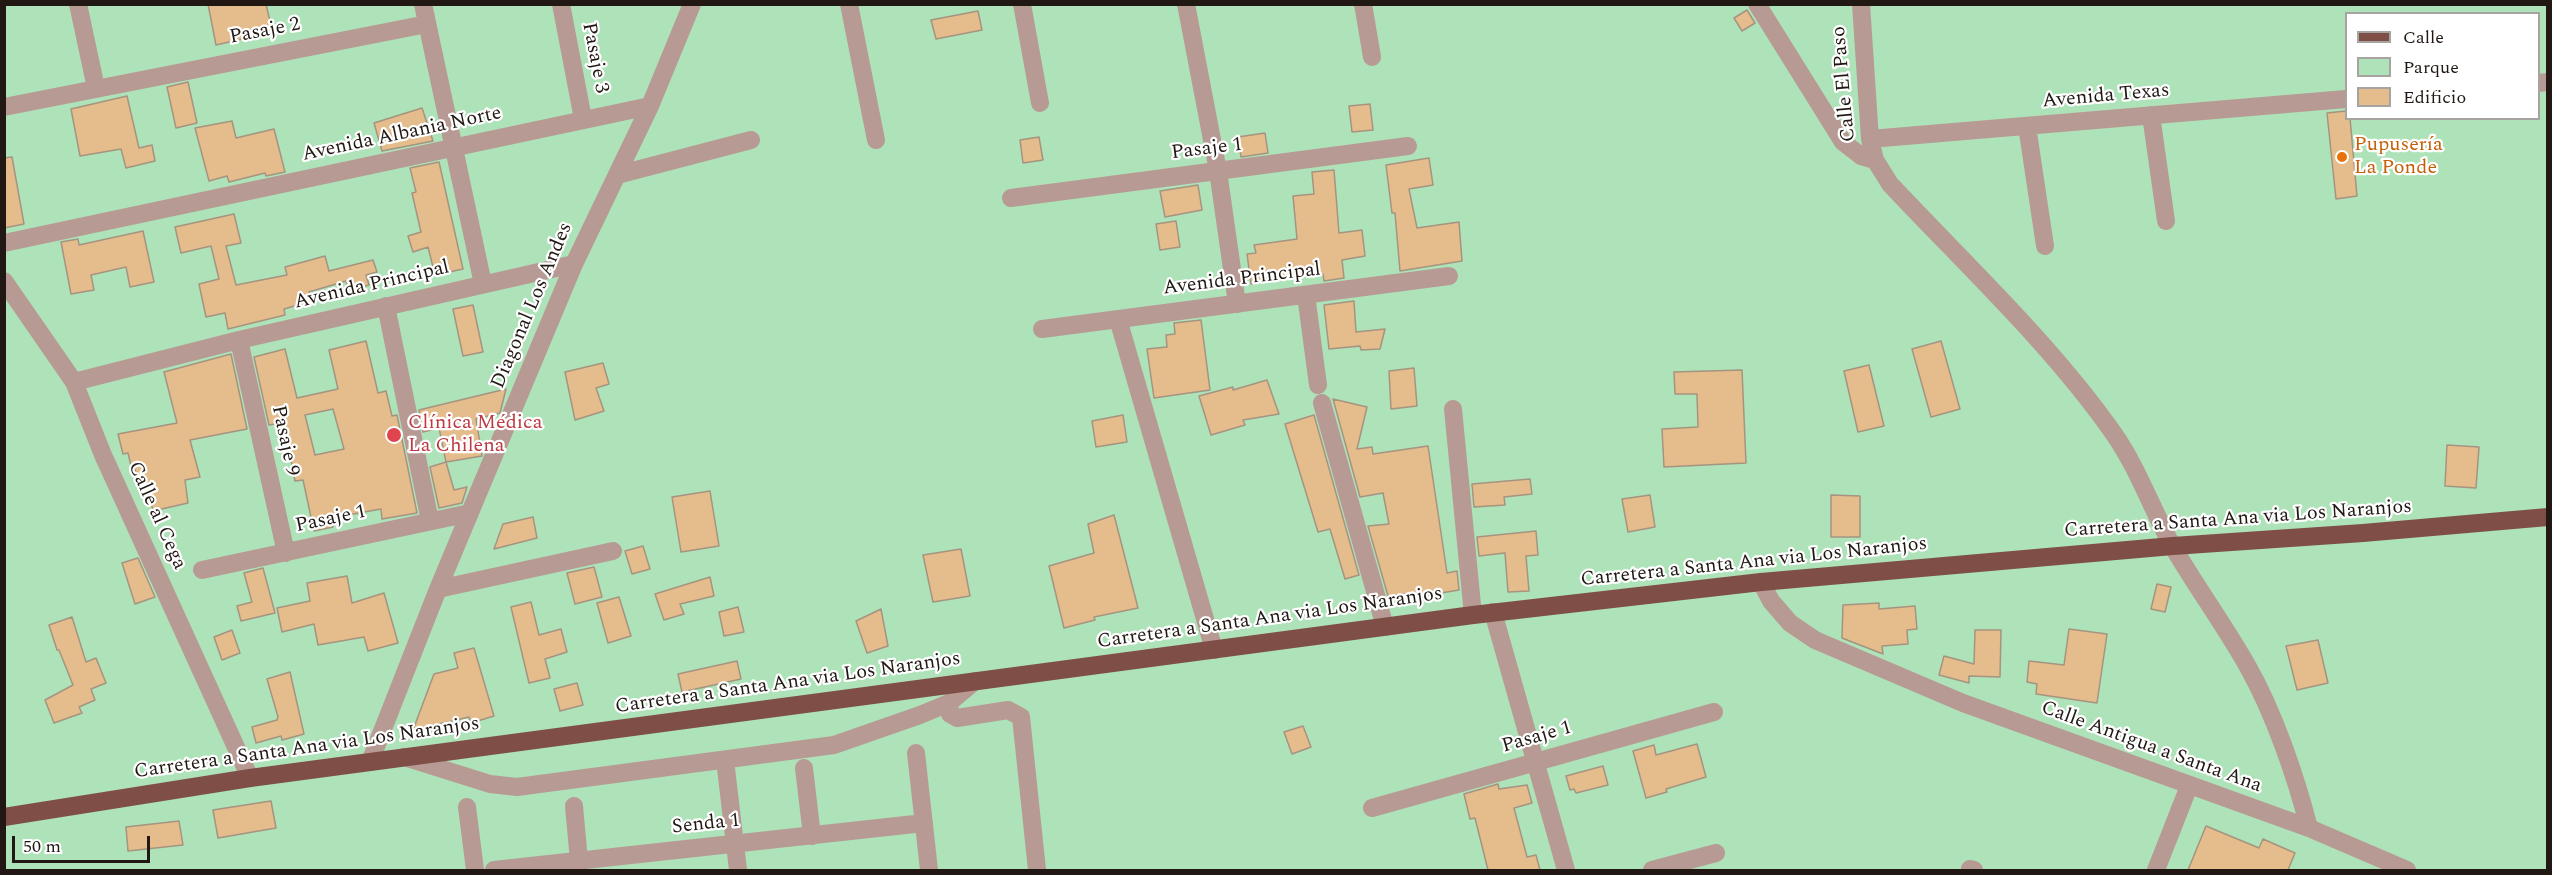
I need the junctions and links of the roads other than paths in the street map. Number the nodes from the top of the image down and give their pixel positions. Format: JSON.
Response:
{"nodes":[{"id":1,"x":78,"y":4,"type":"edge"},
{"id":2,"x":423,"y":4,"type":"edge"},
{"id":3,"x":561,"y":4,"type":"edge"},
{"id":4,"x":849,"y":4,"type":"edge"},
{"id":5,"x":1022,"y":4,"type":"edge"},
{"id":6,"x":1186,"y":4,"type":"edge"},
{"id":7,"x":1363,"y":4,"type":"edge"},
{"id":8,"x":1757,"y":4,"type":"edge"},
{"id":9,"x":1861,"y":4,"type":"edge"},
{"id":10,"x":691,"y":5,"type":"edge"},
{"id":11,"x":427,"y":24,"type":"junction"},
{"id":12,"x":1372,"y":57,"type":"dead end"},
{"id":13,"x":96,"y":88,"type":"junction"},
{"id":14,"x":2345,"y":99,"type":"edge"},
{"id":15,"x":1040,"y":103,"type":"dead end"},
{"id":16,"x":650,"y":106,"type":"junction"},
{"id":17,"x":4,"y":107,"type":"edge"},
{"id":18,"x":2151,"y":115,"type":"junction"},
{"id":19,"x":583,"y":119,"type":"junction"},
{"id":20,"x":2027,"y":126,"type":"junction"},
{"id":21,"x":1870,"y":139,"type":"junction"},
{"id":22,"x":751,"y":140,"type":"dead end"},
{"id":23,"x":876,"y":140,"type":"dead end"},
{"id":24,"x":453,"y":146,"type":"junction"},
{"id":25,"x":1408,"y":146,"type":"dead end"},
{"id":26,"x":1875,"y":160,"type":"junction"},
{"id":27,"x":1218,"y":171,"type":"junction"},
{"id":28,"x":617,"y":175,"type":"junction"},
{"id":29,"x":1011,"y":198,"type":"dead end"},
{"id":30,"x":2166,"y":221,"type":"dead end"},
{"id":31,"x":4,"y":243,"type":"edge"},
{"id":32,"x":2045,"y":246,"type":"dead end"},
{"id":33,"x":574,"y":264,"type":"junction"},
{"id":34,"x":1449,"y":276,"type":"dead end"},
{"id":35,"x":4,"y":281,"type":"edge"},
{"id":36,"x":483,"y":284,"type":"junction"},
{"id":37,"x":1306,"y":295,"type":"junction"},
{"id":38,"x":1237,"y":304,"type":"junction"},
{"id":39,"x":386,"y":306,"type":"junction"},
{"id":40,"x":1118,"y":319,"type":"junction"},
{"id":41,"x":1042,"y":329,"type":"dead end"},
{"id":42,"x":239,"y":340,"type":"junction"},
{"id":43,"x":74,"y":382,"type":"junction"},
{"id":44,"x":1453,"y":409,"type":"dead end"},
{"id":45,"x":470,"y":513,"type":"junction"},
{"id":46,"x":2547,"y":517,"type":"edge"},
{"id":47,"x":430,"y":521,"type":"junction"},
{"id":48,"x":2173,"y":546,"type":"junction"},
{"id":49,"x":613,"y":551,"type":"dead end"},
{"id":50,"x":286,"y":553,"type":"junction"},
{"id":51,"x":202,"y":570,"type":"dead end"},
{"id":52,"x":1761,"y":582,"type":"junction"},
{"id":53,"x":438,"y":589,"type":"junction"},
{"id":54,"x":1493,"y":612,"type":"junction"},
{"id":55,"x":1473,"y":615,"type":"junction"},
{"id":56,"x":1385,"y":627,"type":"junction"},
{"id":57,"x":1214,"y":650,"type":"junction"},
{"id":58,"x":975,"y":681,"type":"junction"},
{"id":59,"x":949,"y":703,"type":"junction"},
{"id":60,"x":1714,"y":712,"type":"dead end"},
{"id":61,"x":916,"y":753,"type":"dead end"},
{"id":62,"x":404,"y":757,"type":"junction"},
{"id":63,"x":725,"y":760,"type":"junction"},
{"id":64,"x":1535,"y":761,"type":"junction"},
{"id":65,"x":370,"y":762,"type":"junction"},
{"id":66,"x":804,"y":768,"type":"dead end"},
{"id":67,"x":250,"y":778,"type":"junction"},
{"id":68,"x":2189,"y":786,"type":"junction"},
{"id":69,"x":574,"y":806,"type":"dead end"},
{"id":70,"x":467,"y":807,"type":"dead end"},
{"id":71,"x":1372,"y":808,"type":"dead end"},
{"id":72,"x":4,"y":817,"type":"edge"},
{"id":73,"x":924,"y":823,"type":"junction"},
{"id":74,"x":2309,"y":828,"type":"junction"},
{"id":75,"x":812,"y":836,"type":"junction"},
{"id":76,"x":735,"y":845,"type":"junction"},
{"id":77,"x":1716,"y":853,"type":"dead end"},
{"id":78,"x":579,"y":861,"type":"junction"},
{"id":79,"x":538,"y":868,"type":"edge"},
{"id":80,"x":475,"y":870,"type":"edge"},
{"id":81,"x":494,"y":870,"type":"edge"},
{"id":82,"x":738,"y":870,"type":"edge"},
{"id":83,"x":929,"y":870,"type":"edge"},
{"id":84,"x":1037,"y":870,"type":"edge"},
{"id":85,"x":1566,"y":870,"type":"edge"},
{"id":86,"x":1652,"y":870,"type":"edge"},
{"id":87,"x":2156,"y":870,"type":"edge"},
{"id":88,"x":2407,"y":870,"type":"edge"}],
"edges":[{"from":1,"to":13,"type":"street"},
{"from":2,"to":11,"type":"street"},
{"from":3,"to":19,"type":"street","name":"Pasaje 3"},
{"from":4,"to":23,"type":"street"},
{"from":5,"to":15,"type":"street"},
{"from":6,"to":27,"type":"street"},
{"from":7,"to":12,"type":"street"},
{"from":8,"to":26,"type":"street"},
{"from":9,"to":21,"type":"street","name":"Calle El Paso"},
{"from":10,"to":16,"type":"street","name":"Diagonal Los Andes"},
{"from":11,"to":13,"type":"street","name":"Pasaje 2"},
{"from":11,"to":24,"type":"street"},
{"from":13,"to":17,"type":"street","name":"Pasaje 2"},
{"from":14,"to":18,"type":"street","name":"Avenida Texas"},
{"from":16,"to":19,"type":"street","name":"Avenida Albania Norte"},
{"from":16,"to":28,"type":"street","name":"Diagonal Los Andes"},
{"from":18,"to":20,"type":"street","name":"Avenida Texas"},
{"from":18,"to":30,"type":"street"},
{"from":19,"to":24,"type":"street","name":"Avenida Albania Norte"},
{"from":20,"to":21,"type":"street","name":"Avenida Texas"},
{"from":20,"to":32,"type":"street"},
{"from":21,"to":26,"type":"street","name":"Calle El Paso"},
{"from":22,"to":28,"type":"street"},
{"from":24,"to":31,"type":"street","name":"Avenida Albania Norte"},
{"from":24,"to":36,"type":"street"},
{"from":25,"to":27,"type":"street","name":"Pasaje 1"},
{"from":26,"to":48,"type":"street"},
{"from":27,"to":29,"type":"street","name":"Pasaje 1"},
{"from":27,"to":38,"type":"street"},
{"from":28,"to":33,"type":"street","name":"Diagonal Los Andes"},
{"from":33,"to":36,"type":"street","name":"Avenida Principal"},
{"from":33,"to":45,"type":"street","name":"Diagonal Los Andes"},
{"from":34,"to":37,"type":"street","name":"Avenida Principal"},
{"from":35,"to":43,"type":"street","name":"Calle al Cega"},
{"from":36,"to":39,"type":"street","name":"Avenida Principal"},
{"from":37,"to":38,"type":"street","name":"Avenida Principal"},
{"from":37,"to":56,"type":"street"},
{"from":38,"to":40,"type":"street","name":"Avenida Principal"},
{"from":39,"to":42,"type":"street","name":"Avenida Principal"},
{"from":39,"to":47,"type":"street"},
{"from":40,"to":41,"type":"street","name":"Avenida Principal"},
{"from":40,"to":57,"type":"street"},
{"from":42,"to":43,"type":"street","name":"Avenida Principal"},
{"from":42,"to":50,"type":"street","name":"Pasaje 9"},
{"from":43,"to":67,"type":"street","name":"Calle al Cega"},
{"from":44,"to":55,"type":"street"},
{"from":45,"to":47,"type":"street","name":"Pasaje 1"},
{"from":45,"to":53,"type":"street","name":"Diagonal Los Andes"},
{"from":46,"to":48,"type":"main road","name":"Carretera a Santa Ana via Los Naranjos"},
{"from":47,"to":50,"type":"street","name":"Pasaje 1"},
{"from":48,"to":52,"type":"main road","name":"Carretera a Santa Ana via Los Naranjos"},
{"from":48,"to":74,"type":"street"},
{"from":49,"to":53,"type":"street"},
{"from":50,"to":51,"type":"street","name":"Pasaje 1"},
{"from":52,"to":54,"type":"main road","name":"Carretera a Santa Ana via Los Naranjos"},
{"from":52,"to":68,"type":"street","name":"Calle Antigua a Santa Ana"},
{"from":53,"to":65,"type":"street","name":"Diagonal Los Andes"},
{"from":54,"to":55,"type":"main road","name":"Carretera a Santa Ana via Los Naranjos"},
{"from":54,"to":64,"type":"street"},
{"from":55,"to":56,"type":"main road","name":"Carretera a Santa Ana via Los Naranjos"},
{"from":56,"to":57,"type":"main road","name":"Carretera a Santa Ana via Los Naranjos"},
{"from":57,"to":58,"type":"main road","name":"Carretera a Santa Ana via Los Naranjos"},
{"from":58,"to":59,"type":"street"},
{"from":58,"to":62,"type":"main road","name":"Carretera a Santa Ana via Los Naranjos"},
{"from":59,"to":63,"type":"street"},
{"from":59,"to":84,"type":"street"},
{"from":60,"to":64,"type":"street","name":"Pasaje 1"},
{"from":61,"to":73,"type":"street"},
{"from":62,"to":63,"type":"street"},
{"from":62,"to":65,"type":"main road","name":"Carretera a Santa Ana via Los Naranjos"},
{"from":63,"to":76,"type":"street"},
{"from":64,"to":71,"type":"street","name":"Pasaje 1"},
{"from":64,"to":85,"type":"street"},
{"from":65,"to":67,"type":"main road","name":"Carretera a Santa Ana via Los Naranjos"},
{"from":66,"to":75,"type":"street"},
{"from":67,"to":72,"type":"main road","name":"Carretera a Santa Ana via Los Naranjos"},
{"from":68,"to":74,"type":"street","name":"Calle Antigua a Santa Ana"},
{"from":68,"to":87,"type":"street"},
{"from":69,"to":78,"type":"street"},
{"from":70,"to":80,"type":"street"},
{"from":73,"to":75,"type":"street","name":"Senda 1"},
{"from":73,"to":83,"type":"street"},
{"from":74,"to":88,"type":"street","name":"Calle Antigua a Santa Ana"},
{"from":75,"to":76,"type":"street","name":"Senda 1"},
{"from":76,"to":78,"type":"street","name":"Senda 1"},
{"from":76,"to":82,"type":"street"},
{"from":77,"to":86,"type":"street"},
{"from":78,"to":79,"type":"street","name":"Senda 1"},
{"from":79,"to":81,"type":"street","name":"Senda 1"}]}
